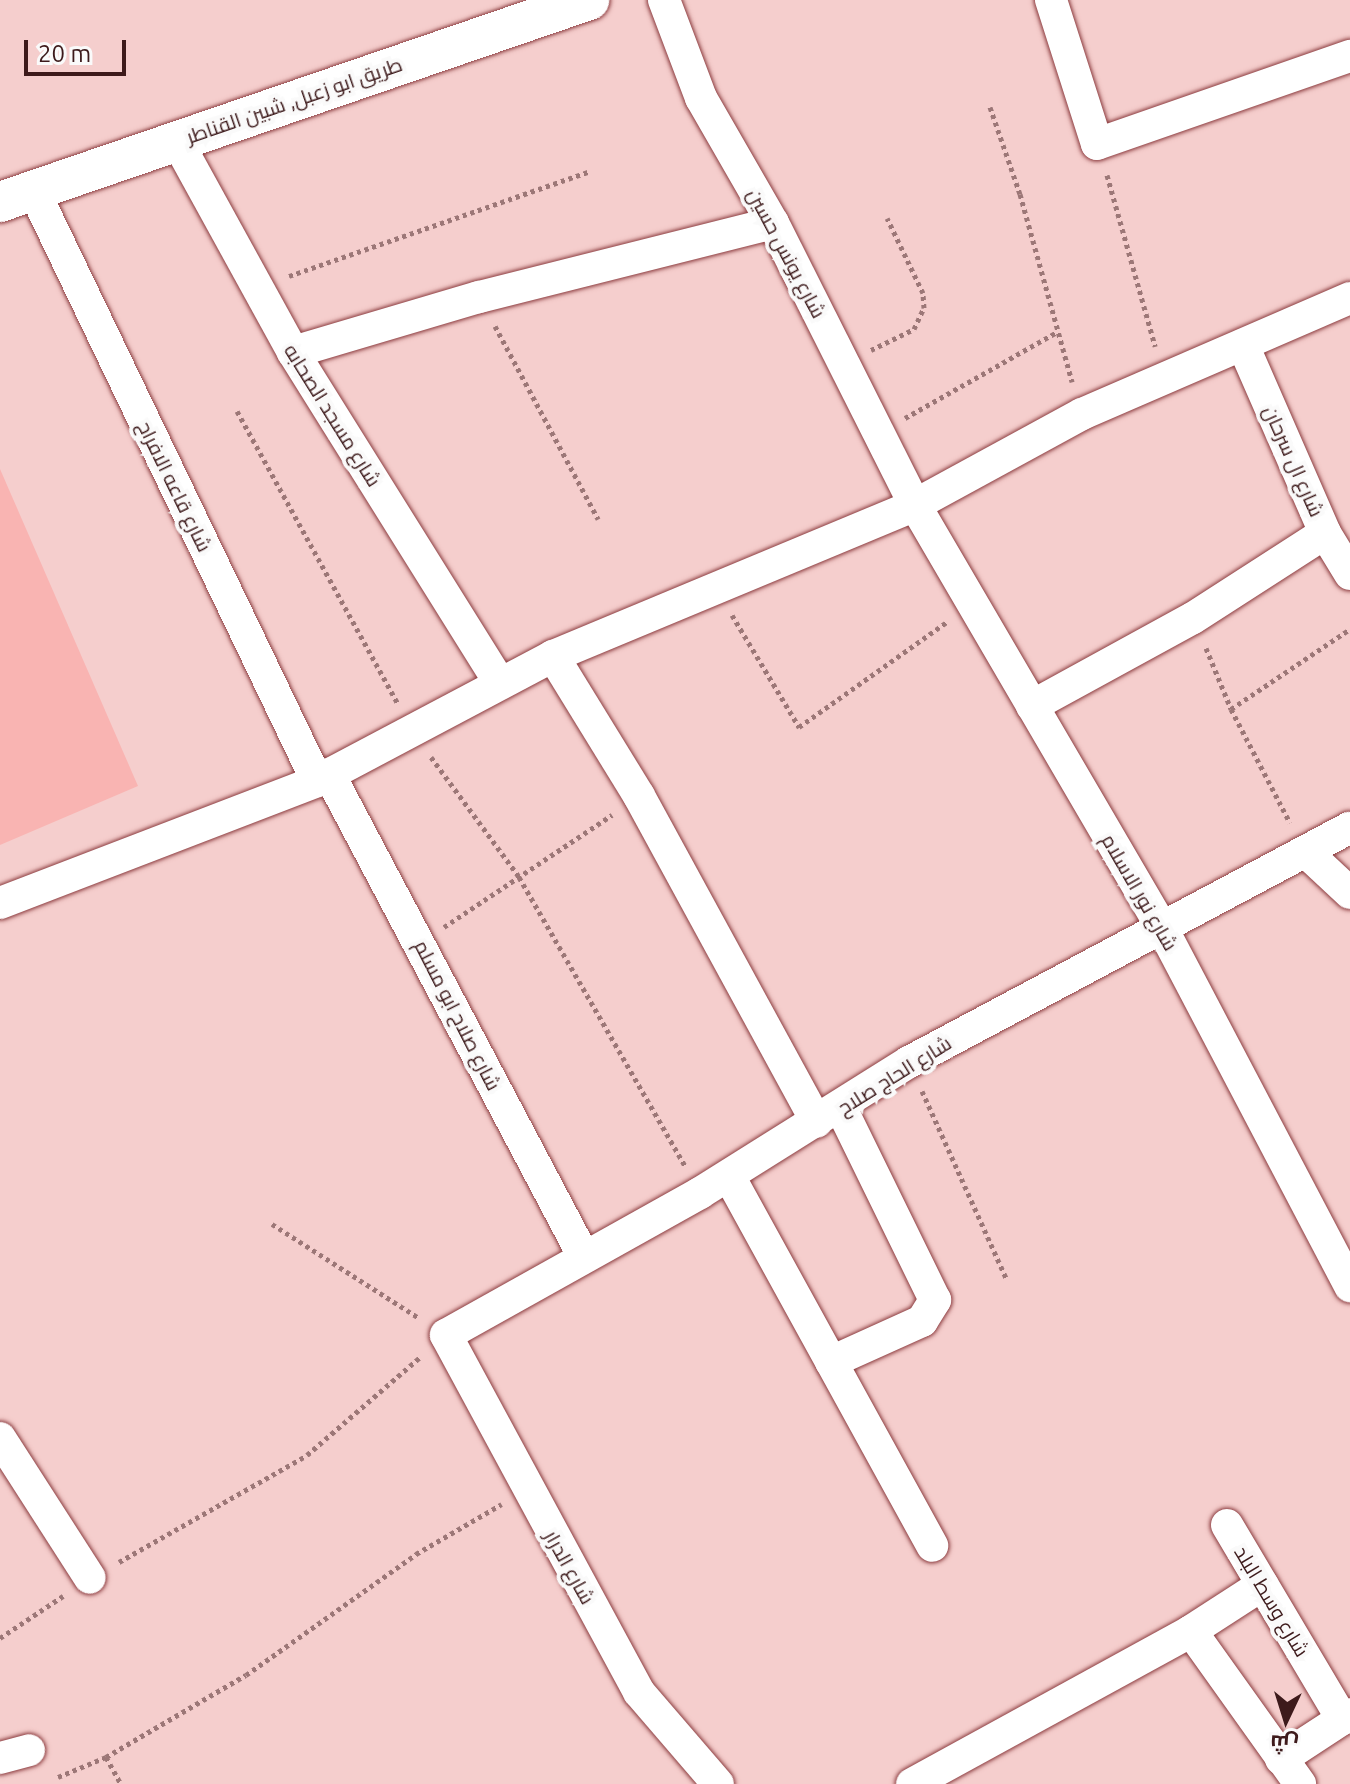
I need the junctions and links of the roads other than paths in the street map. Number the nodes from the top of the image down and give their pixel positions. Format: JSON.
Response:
{"nodes":[{"id":1,"x":589,"y":0,"type":"edge"},
{"id":2,"x":664,"y":0,"type":"edge"},
{"id":3,"x":1051,"y":0,"type":"edge"},
{"id":4,"x":1350,"y":56,"type":"edge"},
{"id":5,"x":177,"y":141,"type":"junction"},
{"id":6,"x":17,"y":196,"type":"edge"},
{"id":7,"x":773,"y":223,"type":"junction"},
{"id":8,"x":1350,"y":298,"type":"edge"},
{"id":9,"x":1243,"y":345,"type":"junction"},
{"id":10,"x":293,"y":352,"type":"junction"},
{"id":11,"x":915,"y":505,"type":"junction"},
{"id":12,"x":1325,"y":533,"type":"junction"},
{"id":13,"x":1350,"y":574,"type":"edge"},
{"id":14,"x":553,"y":656,"type":"junction"},
{"id":15,"x":499,"y":682,"type":"junction"},
{"id":16,"x":1032,"y":706,"type":"junction"},
{"id":17,"x":323,"y":778,"type":"junction"},
{"id":18,"x":1350,"y":828,"type":"edge"},
{"id":19,"x":1306,"y":852,"type":"junction"},
{"id":20,"x":1350,"y":893,"type":"edge"},
{"id":21,"x":0,"y":903,"type":"edge"},
{"id":22,"x":1161,"y":926,"type":"junction"},
{"id":23,"x":829,"y":1115,"type":"junction"},
{"id":24,"x":729,"y":1176,"type":"junction"},
{"id":25,"x":584,"y":1257,"type":"junction"},
{"id":26,"x":1350,"y":1286,"type":"edge"},
{"id":27,"x":446,"y":1335,"type":"joint"},
{"id":28,"x":831,"y":1362,"type":"junction"},
{"id":29,"x":0,"y":1438,"type":"edge"},
{"id":30,"x":1227,"y":1525,"type":"dead end"},
{"id":31,"x":932,"y":1546,"type":"dead end"},
{"id":32,"x":90,"y":1578,"type":"road end"},
{"id":33,"x":1262,"y":1585,"type":"junction"},
{"id":34,"x":1191,"y":1631,"type":"junction"},
{"id":35,"x":1346,"y":1716,"type":"edge"},
{"id":36,"x":1290,"y":1771,"type":"edge"},
{"id":37,"x":718,"y":1784,"type":"edge"},
{"id":38,"x":912,"y":1784,"type":"edge"}],
"edges":[{"from":1,"to":5,"type":"street","name":"طريق ابو زعبل, شبين القناطر"},
{"from":2,"to":7,"type":"street","name":"شارع يونس حسين"},
{"from":3,"to":4,"type":"street"},
{"from":5,"to":6,"type":"street","name":"طريق ابو زعبل, شبين القناطر"},
{"from":5,"to":10,"type":"street","name":"شارع مسجد الصحابه"},
{"from":6,"to":17,"type":"street","name":"شارع قاعه الافراح"},
{"from":7,"to":10,"type":"street"},
{"from":7,"to":11,"type":"street","name":"شارع يونس حسين"},
{"from":8,"to":9,"type":"street"},
{"from":9,"to":11,"type":"street"},
{"from":9,"to":12,"type":"street","name":"شارع ال سرحان"},
{"from":10,"to":15,"type":"street","name":"شارع مسجد الصحابه"},
{"from":11,"to":14,"type":"street"},
{"from":11,"to":16,"type":"street","name":"شارع نور الاسلام"},
{"from":12,"to":13,"type":"street","name":"شارع ال سرحان"},
{"from":12,"to":16,"type":"street"},
{"from":14,"to":15,"type":"street"},
{"from":14,"to":23,"type":"street"},
{"from":15,"to":17,"type":"street"},
{"from":16,"to":22,"type":"street","name":"شارع نور الاسلام"},
{"from":17,"to":21,"type":"street"},
{"from":17,"to":25,"type":"street","name":"شارع صلاح ابو مسلم"},
{"from":18,"to":19,"type":"street","name":"شارع الحاج صلاح"},
{"from":19,"to":20,"type":"street"},
{"from":19,"to":22,"type":"street","name":"شارع الحاج صلاح"},
{"from":22,"to":23,"type":"street","name":"شارع الحاج صلاح"},
{"from":22,"to":26,"type":"street","name":"شارع نور الاسلام"},
{"from":23,"to":24,"type":"street","name":"شارع الحاج صلاح"},
{"from":23,"to":28,"type":"street"},
{"from":24,"to":25,"type":"street","name":"شارع الحاج صلاح"},
{"from":24,"to":28,"type":"street"},
{"from":25,"to":27,"type":"street","name":"شارع الحاج صلاح"},
{"from":27,"to":37,"type":"street","name":"شارع الدرار"},
{"from":28,"to":31,"type":"street"},
{"from":29,"to":32,"type":"street"},
{"from":30,"to":33,"type":"street","name":"شارع وسط البلد"},
{"from":33,"to":34,"type":"street"},
{"from":33,"to":35,"type":"street","name":"شارع وسط البلد"},
{"from":34,"to":36,"type":"street"},
{"from":34,"to":38,"type":"street"},
{"from":35,"to":36,"type":"street"}]}
